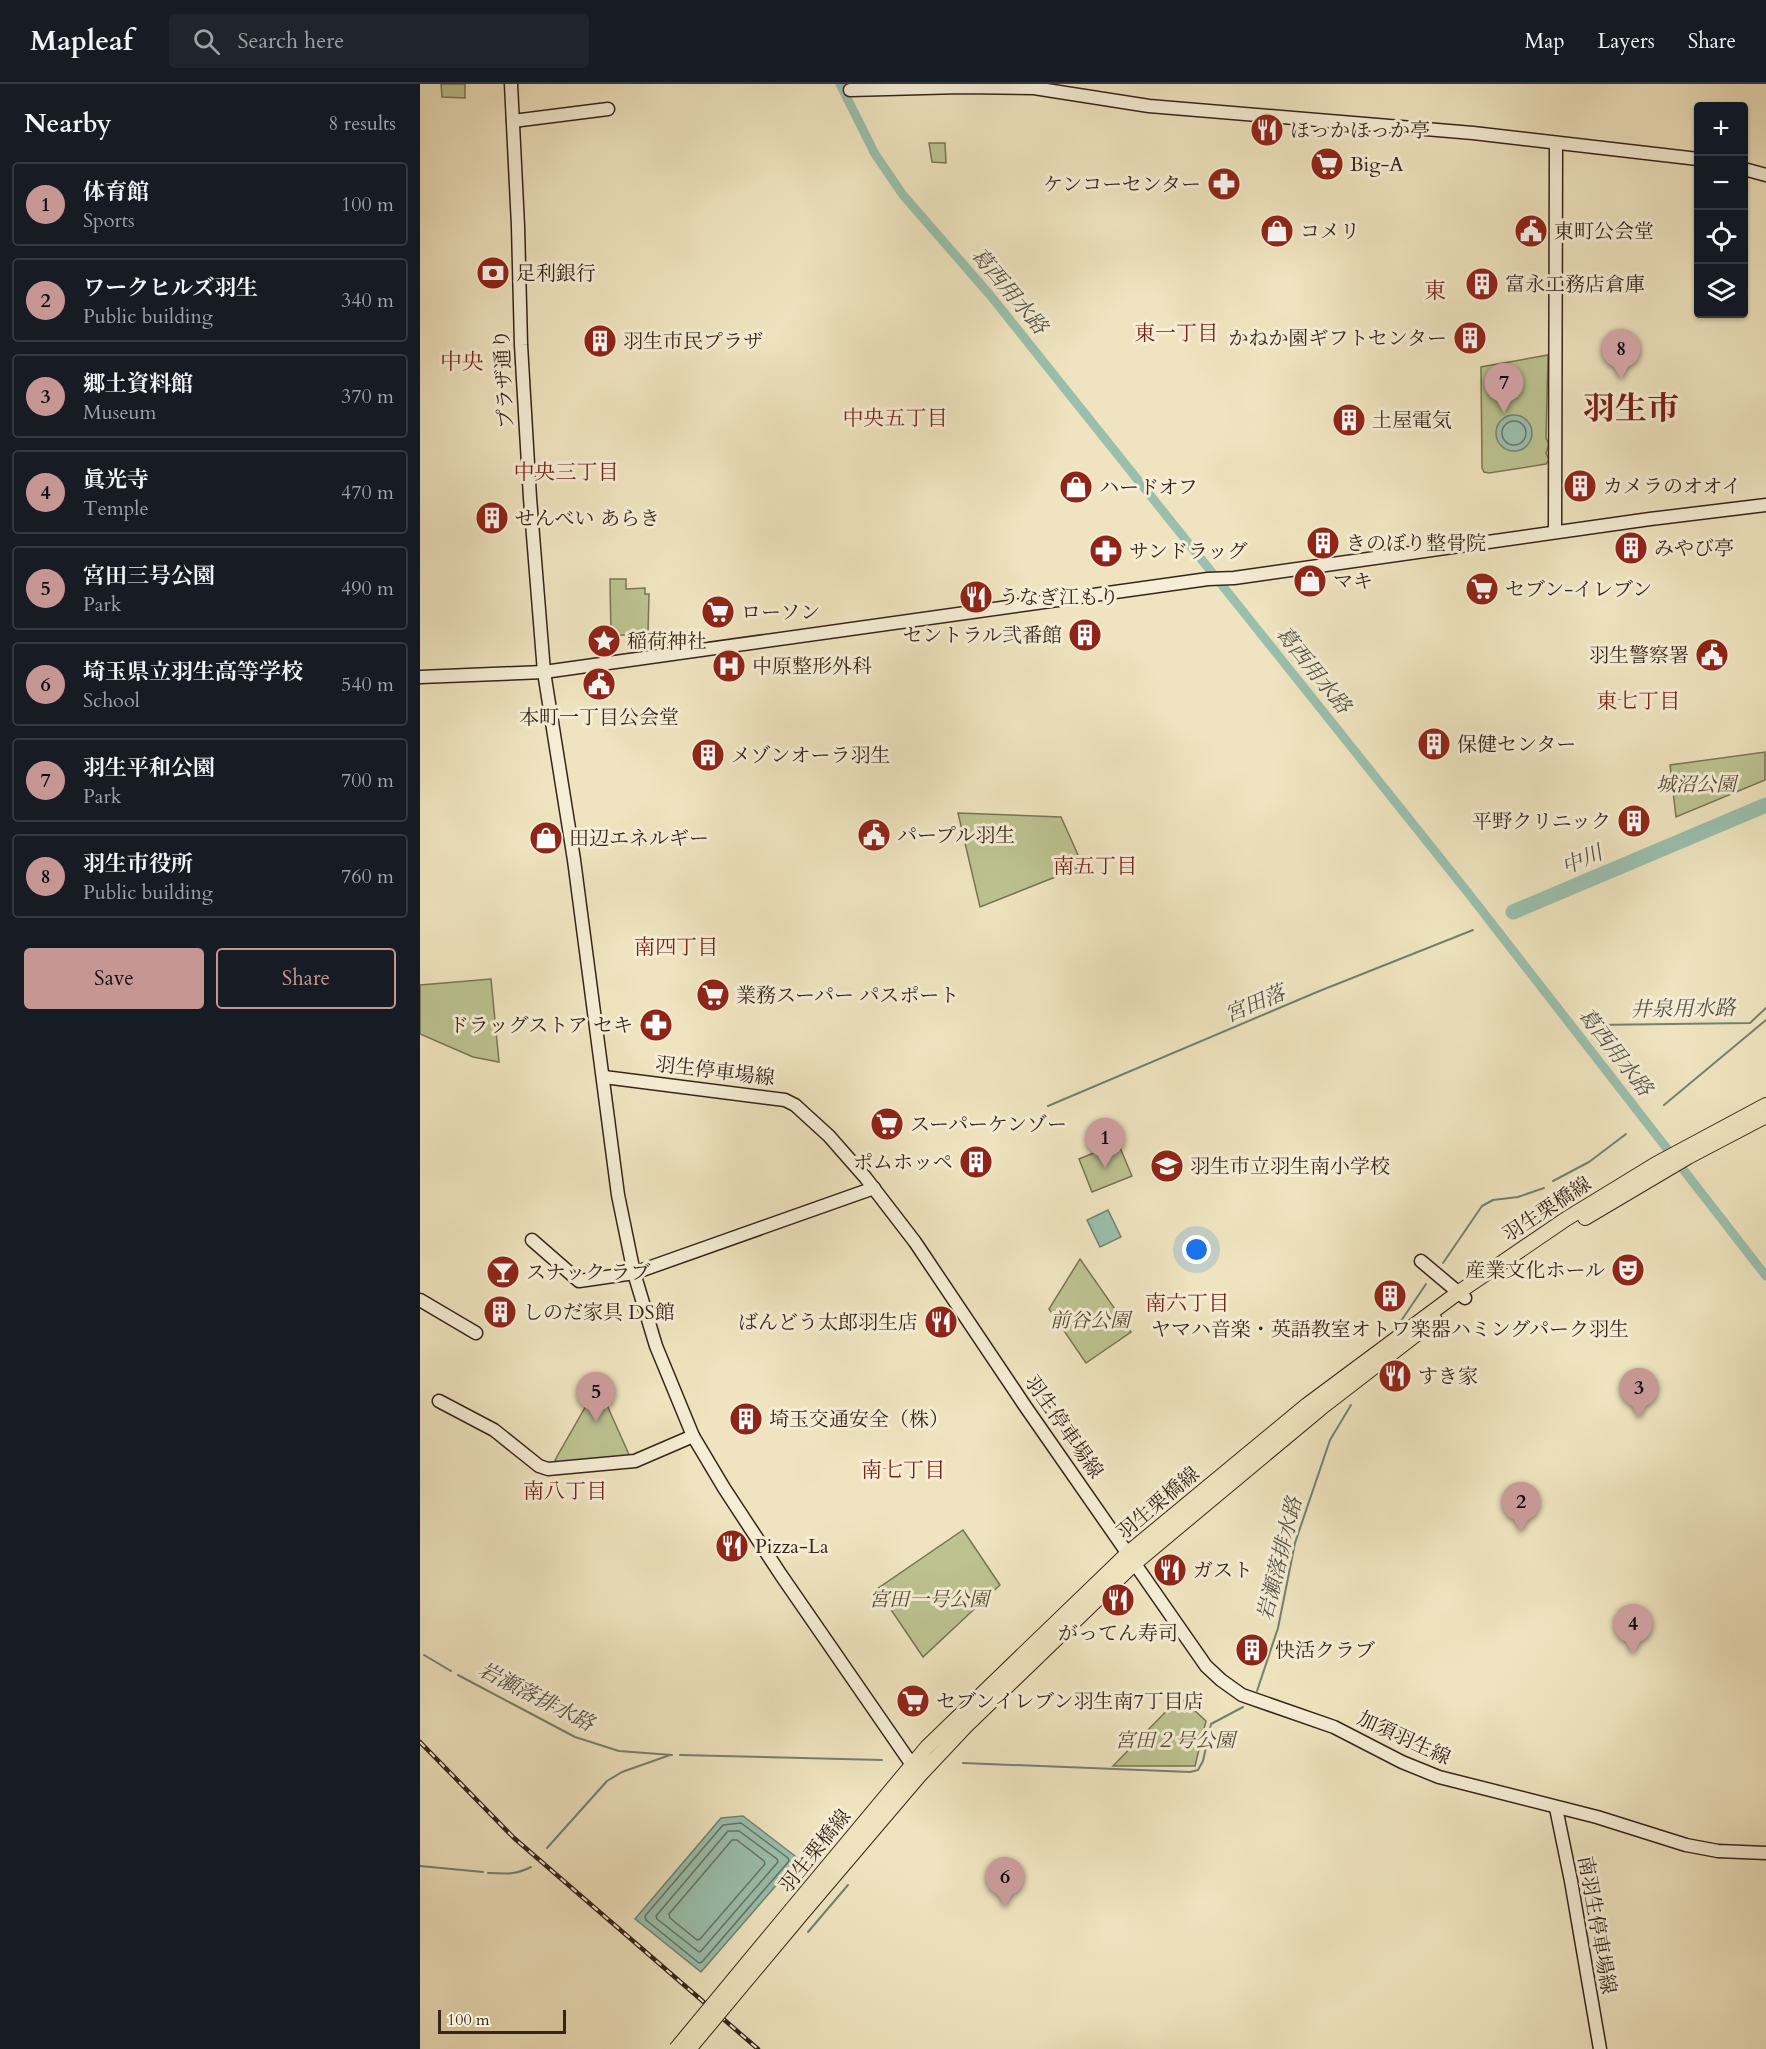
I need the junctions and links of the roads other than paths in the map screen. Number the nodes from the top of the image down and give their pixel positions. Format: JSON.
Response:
{"nodes":[{"id":1,"x":511,"y":84,"type":"edge"},
{"id":2,"x":902,"y":86,"type":"edge"},
{"id":3,"x":850,"y":90,"type":"dead end"},
{"id":4,"x":608,"y":109,"type":"dead end"},
{"id":5,"x":513,"y":122,"type":"junction"},
{"id":6,"x":1557,"y":144,"type":"junction"},
{"id":7,"x":1694,"y":159,"type":"edge"},
{"id":8,"x":1748,"y":170,"type":"edge"},
{"id":9,"x":1766,"y":175,"type":"edge"},
{"id":10,"x":1766,"y":506,"type":"edge"},
{"id":11,"x":1556,"y":532,"type":"junction"},
{"id":12,"x":544,"y":672,"type":"junction"},
{"id":13,"x":420,"y":677,"type":"edge"},
{"id":14,"x":604,"y":1077,"type":"junction"},
{"id":15,"x":1766,"y":1105,"type":"edge"},
{"id":16,"x":1766,"y":1116,"type":"edge"},
{"id":17,"x":874,"y":1188,"type":"junction"},
{"id":18,"x":532,"y":1240,"type":"dead end"},
{"id":19,"x":1421,"y":1262,"type":"dead end"},
{"id":20,"x":634,"y":1274,"type":"junction"},
{"id":21,"x":1462,"y":1295,"type":"junction"},
{"id":22,"x":420,"y":1300,"type":"edge"},
{"id":23,"x":476,"y":1333,"type":"dead end"},
{"id":24,"x":439,"y":1401,"type":"dead end"},
{"id":25,"x":693,"y":1437,"type":"junction"},
{"id":26,"x":1131,"y":1558,"type":"junction"},
{"id":27,"x":912,"y":1763,"type":"junction"},
{"id":28,"x":920,"y":1776,"type":"junction"},
{"id":29,"x":1556,"y":1808,"type":"junction"},
{"id":30,"x":1766,"y":1853,"type":"edge"},
{"id":31,"x":796,"y":1913,"type":"junction"},
{"id":32,"x":676,"y":2049,"type":"edge"},
{"id":33,"x":689,"y":2049,"type":"edge"},
{"id":34,"x":1600,"y":2049,"type":"edge"}],
"edges":[{"from":1,"to":5,"type":"street","name":"プラザ通り"},
{"from":2,"to":3,"type":"street"},
{"from":2,"to":6,"type":"street"},
{"from":4,"to":5,"type":"street"},
{"from":5,"to":12,"type":"street","name":"プラザ通り"},
{"from":6,"to":7,"type":"street"},
{"from":6,"to":11,"type":"street"},
{"from":8,"to":9,"type":"street"},
{"from":10,"to":11,"type":"street"},
{"from":11,"to":12,"type":"street"},
{"from":12,"to":13,"type":"street"},
{"from":12,"to":14,"type":"street"},
{"from":14,"to":17,"type":"street","name":"羽生停車場線"},
{"from":14,"to":20,"type":"street"},
{"from":15,"to":21,"type":"main road","name":"羽生栗橋線"},
{"from":16,"to":21,"type":"main road","name":"羽生栗橋線"},
{"from":17,"to":20,"type":"street"},
{"from":17,"to":26,"type":"street","name":"羽生停車場線"},
{"from":18,"to":20,"type":"street"},
{"from":19,"to":21,"type":"street"},
{"from":20,"to":25,"type":"street"},
{"from":21,"to":26,"type":"main road","name":"羽生栗橋線"},
{"from":22,"to":23,"type":"street"},
{"from":24,"to":25,"type":"street"},
{"from":25,"to":27,"type":"street"},
{"from":26,"to":27,"type":"main road","name":"羽生栗橋線"},
{"from":26,"to":28,"type":"main road","name":"羽生栗橋線"},
{"from":26,"to":29,"type":"street","name":"加須羽生線"},
{"from":27,"to":28,"type":"street"},
{"from":27,"to":31,"type":"main road","name":"羽生栗橋線"},
{"from":28,"to":31,"type":"main road","name":"羽生栗橋線"},
{"from":29,"to":30,"type":"street","name":"加須羽生線"},
{"from":29,"to":34,"type":"street","name":"南羽生停車場線"},
{"from":31,"to":32,"type":"main road","name":"羽生栗橋線","bridge":true},
{"from":31,"to":33,"type":"main road","name":"羽生栗橋線","bridge":true}]}
